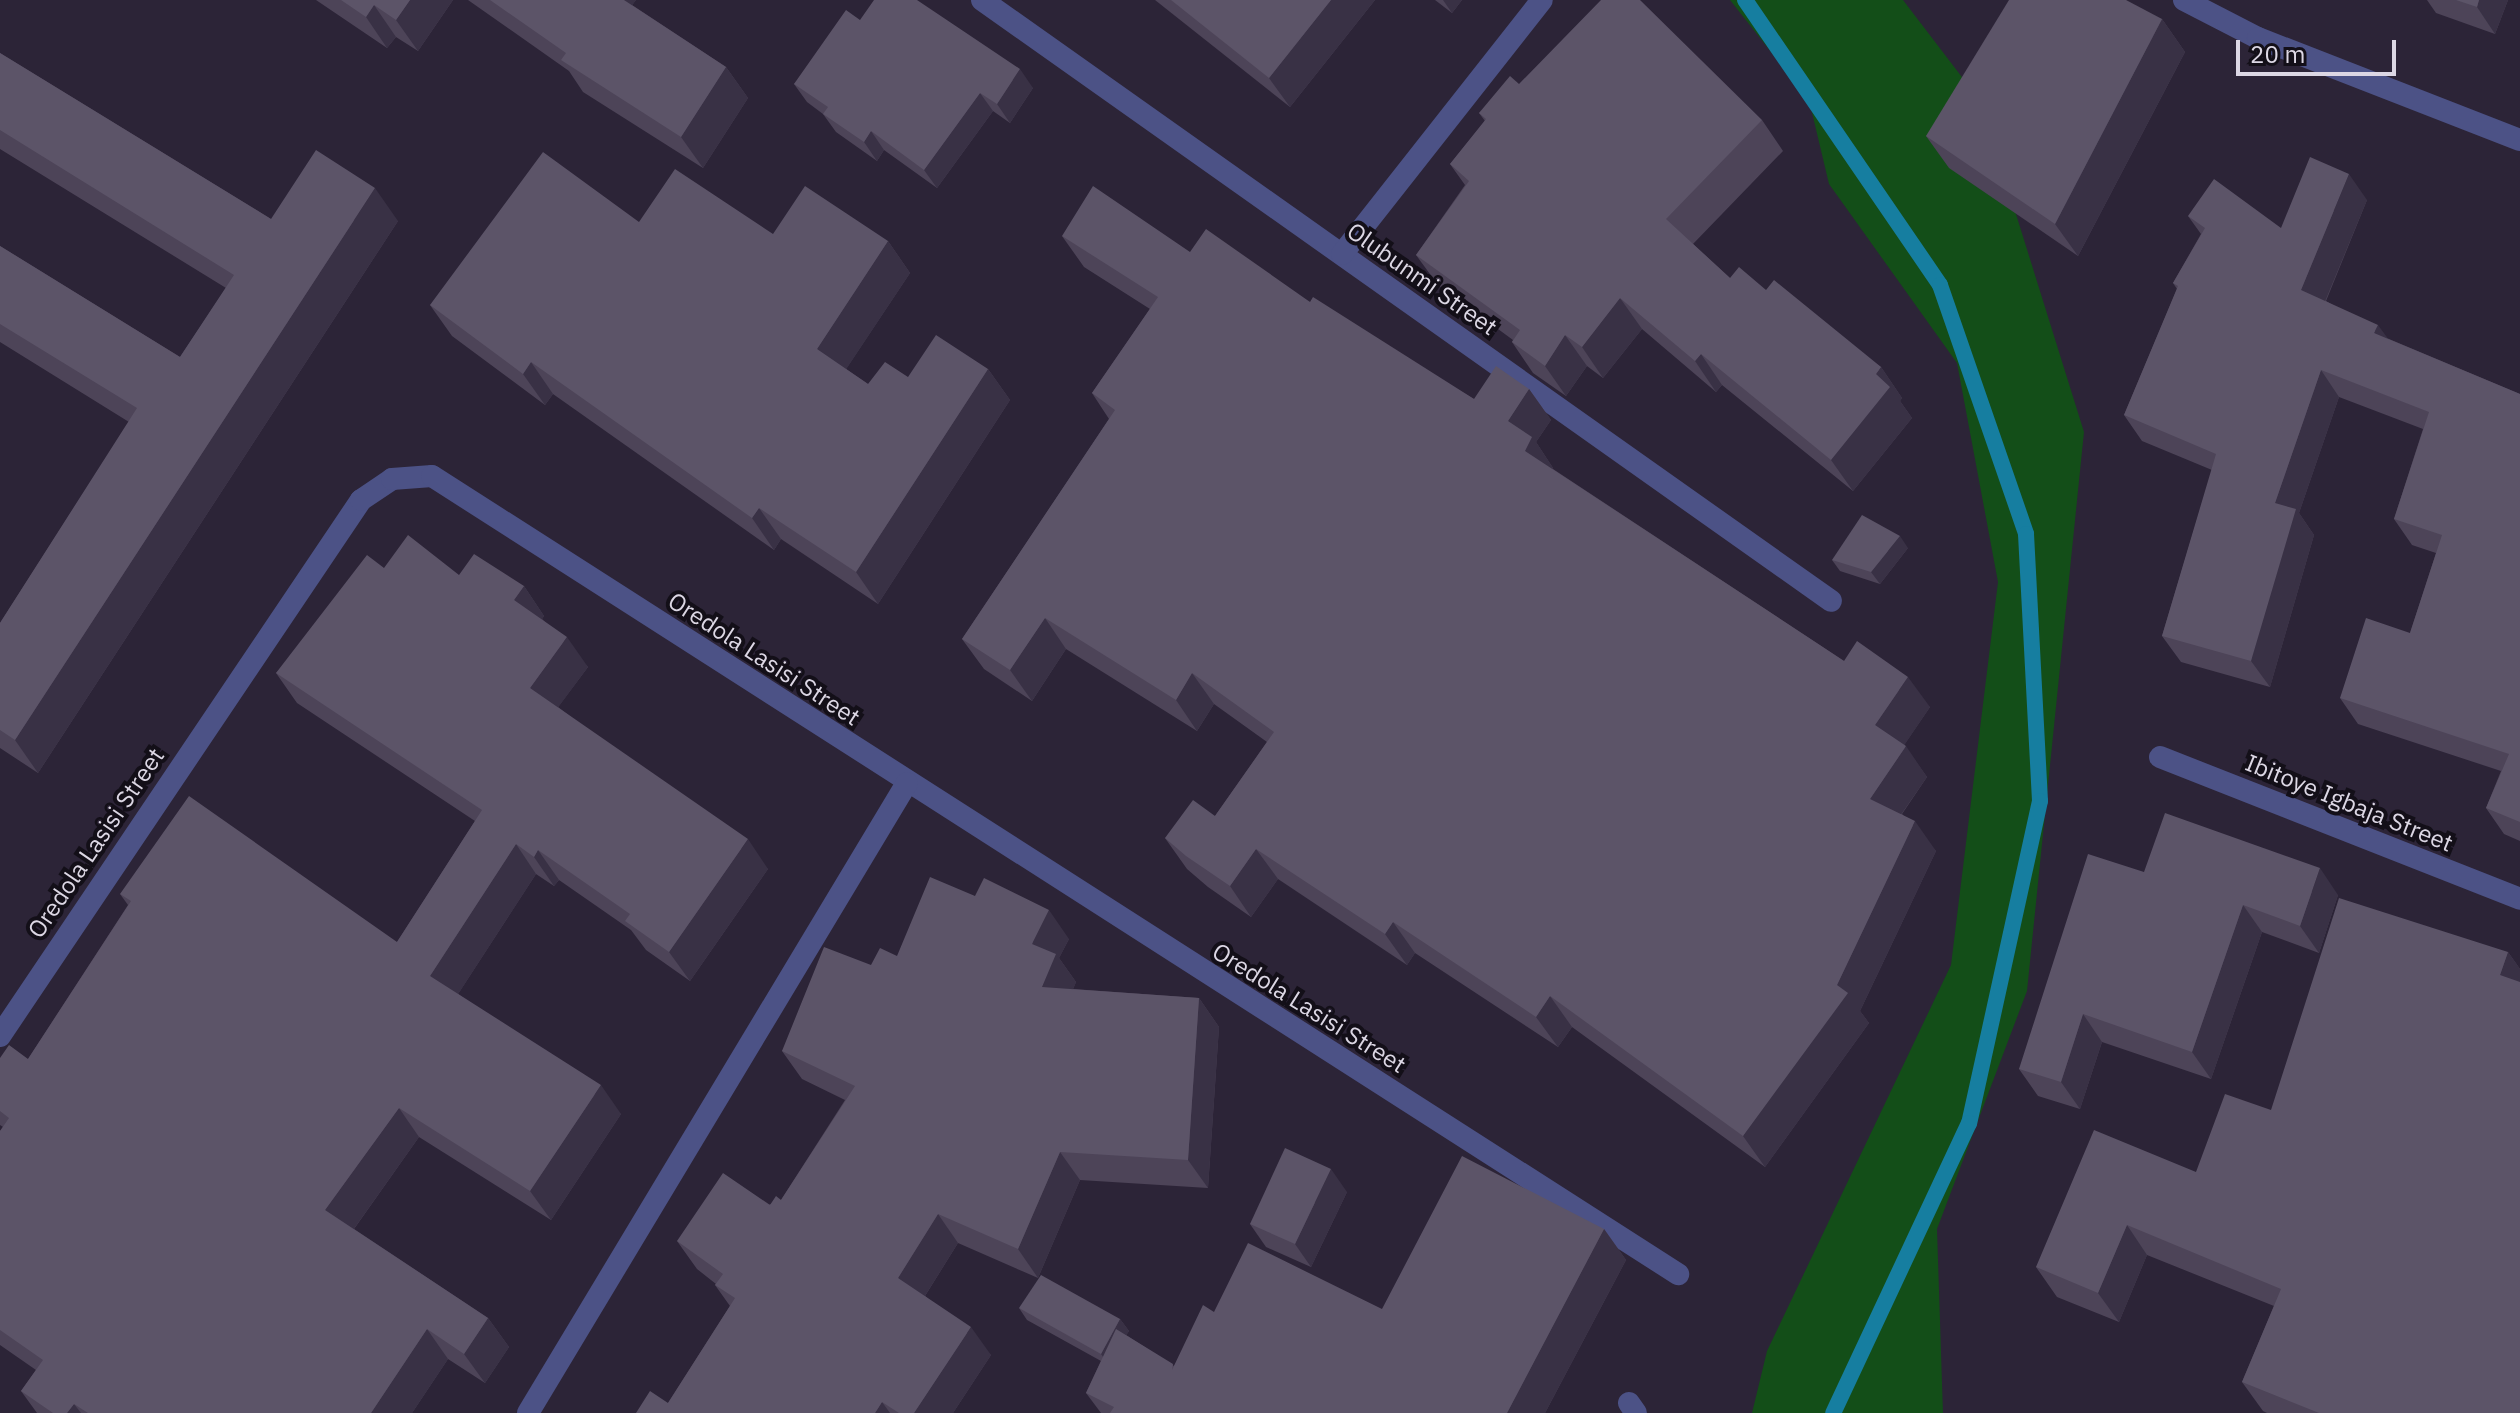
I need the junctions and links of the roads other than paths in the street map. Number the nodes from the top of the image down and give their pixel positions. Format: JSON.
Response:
{"nodes":[{"id":1,"x":982,"y":0,"type":"edge"},
{"id":2,"x":1542,"y":0,"type":"edge"},
{"id":3,"x":2184,"y":0,"type":"edge"},
{"id":4,"x":2520,"y":140,"type":"edge"},
{"id":5,"x":1342,"y":254,"type":"junction"},
{"id":6,"x":1831,"y":601,"type":"dead end"},
{"id":7,"x":2160,"y":757,"type":"dead end"},
{"id":8,"x":907,"y":783,"type":"junction"},
{"id":9,"x":2520,"y":899,"type":"edge"},
{"id":10,"x":0,"y":1036,"type":"edge"},
{"id":11,"x":1678,"y":1274,"type":"dead end"},
{"id":12,"x":528,"y":1413,"type":"edge"}],
"edges":[{"from":1,"to":5,"type":"street","name":"Olubunmi Street"},
{"from":2,"to":5,"type":"street"},
{"from":3,"to":4,"type":"street"},
{"from":5,"to":6,"type":"street","name":"Olubunmi Street"},
{"from":7,"to":9,"type":"street","name":"Ibitoye Igbaja Street"},
{"from":8,"to":10,"type":"street","name":"Oredola Lasisi Street"},
{"from":8,"to":11,"type":"street","name":"Oredola Lasisi Street"},
{"from":8,"to":12,"type":"street"}]}
